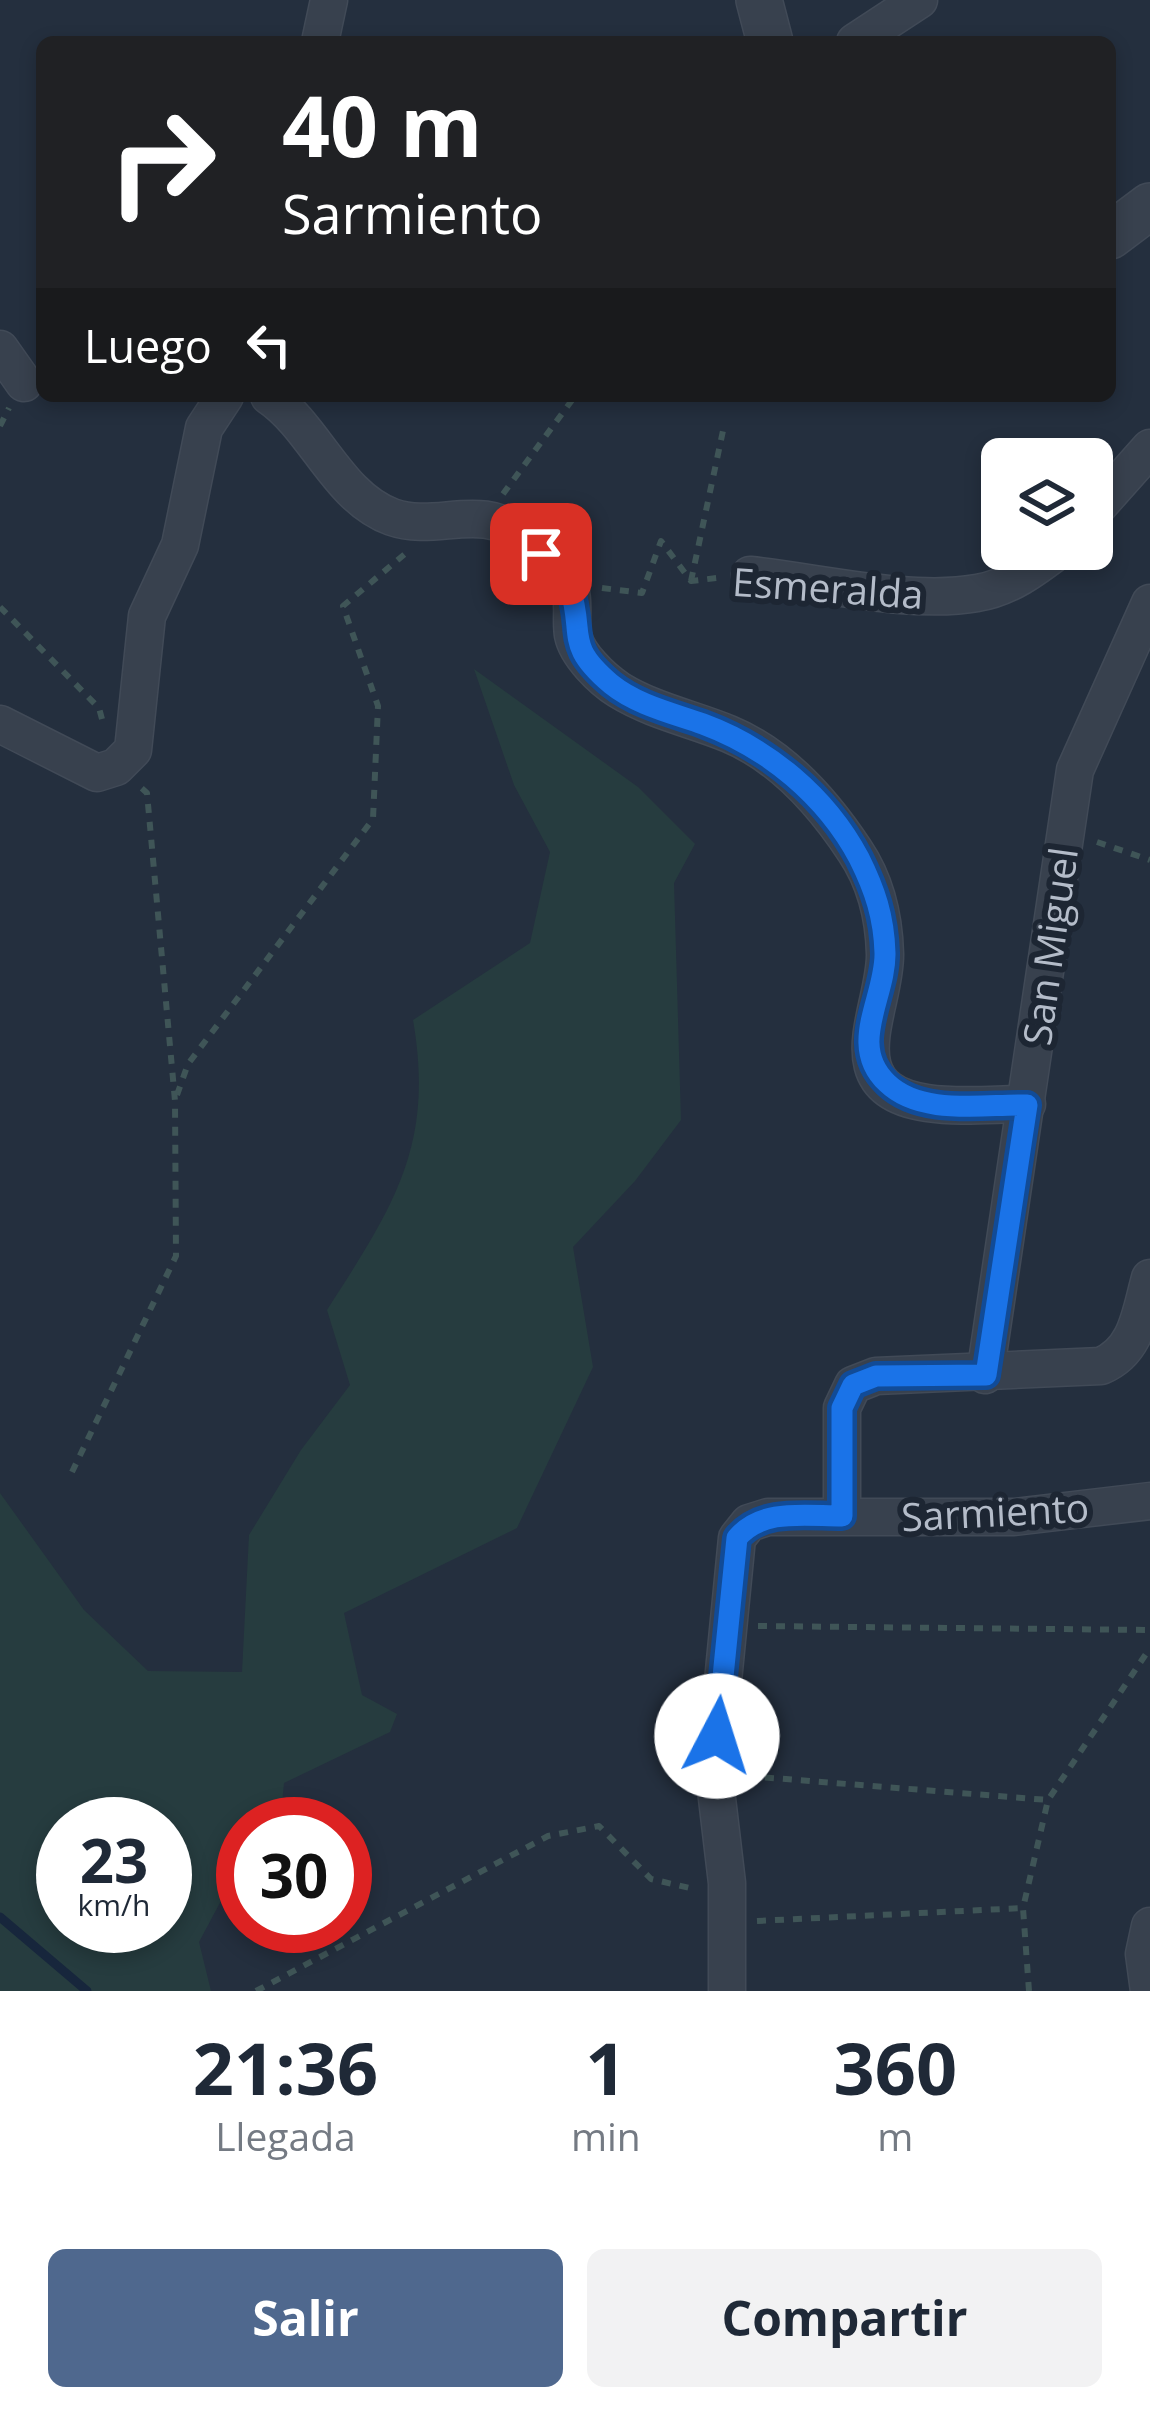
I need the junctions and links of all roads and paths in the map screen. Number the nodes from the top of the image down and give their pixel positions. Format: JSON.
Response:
{"nodes":[{"id":1,"x":329,"y":0,"type":"edge"},
{"id":2,"x":759,"y":0,"type":"edge"},
{"id":3,"x":919,"y":0,"type":"edge"},
{"id":4,"x":321,"y":36,"type":"edge"},
{"id":5,"x":768,"y":36,"type":"edge"},
{"id":6,"x":863,"y":36,"type":"edge"},
{"id":7,"x":1150,"y":206,"type":"edge"},
{"id":8,"x":1116,"y":232,"type":"edge"},
{"id":9,"x":0,"y":349,"type":"edge"},
{"id":10,"x":24,"y":383,"type":"dead end"},
{"id":11,"x":221,"y":402,"type":"edge"},
{"id":12,"x":275,"y":402,"type":"edge"},
{"id":13,"x":569,"y":402,"type":"edge"},
{"id":14,"x":724,"y":426,"type":"dead end"},
{"id":15,"x":1150,"y":448,"type":"edge"},
{"id":16,"x":1113,"y":489,"type":"edge"},
{"id":17,"x":469,"y":516,"type":"junction"},
{"id":18,"x":1030,"y":570,"type":"edge"},
{"id":19,"x":750,"y":574,"type":"joint"},
{"id":20,"x":691,"y":581,"type":"junction"},
{"id":21,"x":569,"y":584,"type":"junction"},
{"id":22,"x":1150,"y":603,"type":"edge"},
{"id":23,"x":0,"y":607,"type":"edge"},
{"id":24,"x":0,"y":724,"type":"edge"},
{"id":25,"x":116,"y":767,"type":"junction"},
{"id":26,"x":1064,"y":831,"type":"junction"},
{"id":27,"x":1150,"y":860,"type":"edge"},
{"id":28,"x":175,"y":1101,"type":"junction"},
{"id":29,"x":1027,"y":1105,"type":"junction"},
{"id":30,"x":1150,"y":1279,"type":"edge"},
{"id":31,"x":986,"y":1375,"type":"junction"},
{"id":32,"x":72,"y":1472,"type":"dead end"},
{"id":33,"x":1150,"y":1501,"type":"edge"},
{"id":34,"x":842,"y":1516,"type":"junction"},
{"id":35,"x":726,"y":1626,"type":"junction"},
{"id":36,"x":1150,"y":1630,"type":"edge"},
{"id":37,"x":1150,"y":1648,"type":"edge"},
{"id":38,"x":713,"y":1773,"type":"junction"},
{"id":39,"x":1048,"y":1800,"type":"junction"},
{"id":40,"x":696,"y":1890,"type":"dead end"},
{"id":41,"x":1023,"y":1908,"type":"junction"},
{"id":42,"x":728,"y":1923,"type":"junction"},
{"id":43,"x":1150,"y":1926,"type":"edge"},
{"id":44,"x":256,"y":1991,"type":"edge"},
{"id":45,"x":727,"y":1991,"type":"edge"},
{"id":46,"x":1029,"y":1991,"type":"edge"},
{"id":47,"x":1149,"y":1991,"type":"edge"}],
"edges":[{"from":1,"to":4,"type":"street"},
{"from":2,"to":5,"type":"street"},
{"from":3,"to":6,"type":"street"},
{"from":7,"to":8,"type":"street"},
{"from":9,"to":10,"type":"street"},
{"from":11,"to":25,"type":"street"},
{"from":12,"to":17,"type":"street"},
{"from":13,"to":17,"type":"path"},
{"from":14,"to":20,"type":"path"},
{"from":15,"to":16,"type":"street"},
{"from":17,"to":21,"type":"street"},
{"from":17,"to":28,"type":"path"},
{"from":18,"to":19,"type":"street","name":"Esmeralda"},
{"from":19,"to":20,"type":"path","name":"Esmeralda"},
{"from":20,"to":21,"type":"path","name":"Esmeralda"},
{"from":21,"to":29,"type":"street"},
{"from":22,"to":26,"type":"street","name":"San Miguel"},
{"from":23,"to":25,"type":"path"},
{"from":24,"to":25,"type":"street"},
{"from":25,"to":28,"type":"path"},
{"from":26,"to":27,"type":"path"},
{"from":26,"to":29,"type":"street","name":"San Miguel"},
{"from":28,"to":32,"type":"path"},
{"from":29,"to":31,"type":"street","name":"San Miguel"},
{"from":30,"to":31,"type":"street"},
{"from":31,"to":34,"type":"street"},
{"from":33,"to":34,"type":"street","name":"Sarmiento"},
{"from":34,"to":35,"type":"street","name":"Sarmiento"},
{"from":35,"to":36,"type":"path"},
{"from":35,"to":38,"type":"street"},
{"from":37,"to":39,"type":"path"},
{"from":38,"to":39,"type":"path"},
{"from":38,"to":42,"type":"street"},
{"from":39,"to":41,"type":"path"},
{"from":40,"to":44,"type":"path"},
{"from":41,"to":42,"type":"path"},
{"from":41,"to":46,"type":"path"},
{"from":42,"to":45,"type":"street"},
{"from":43,"to":47,"type":"street"}]}
